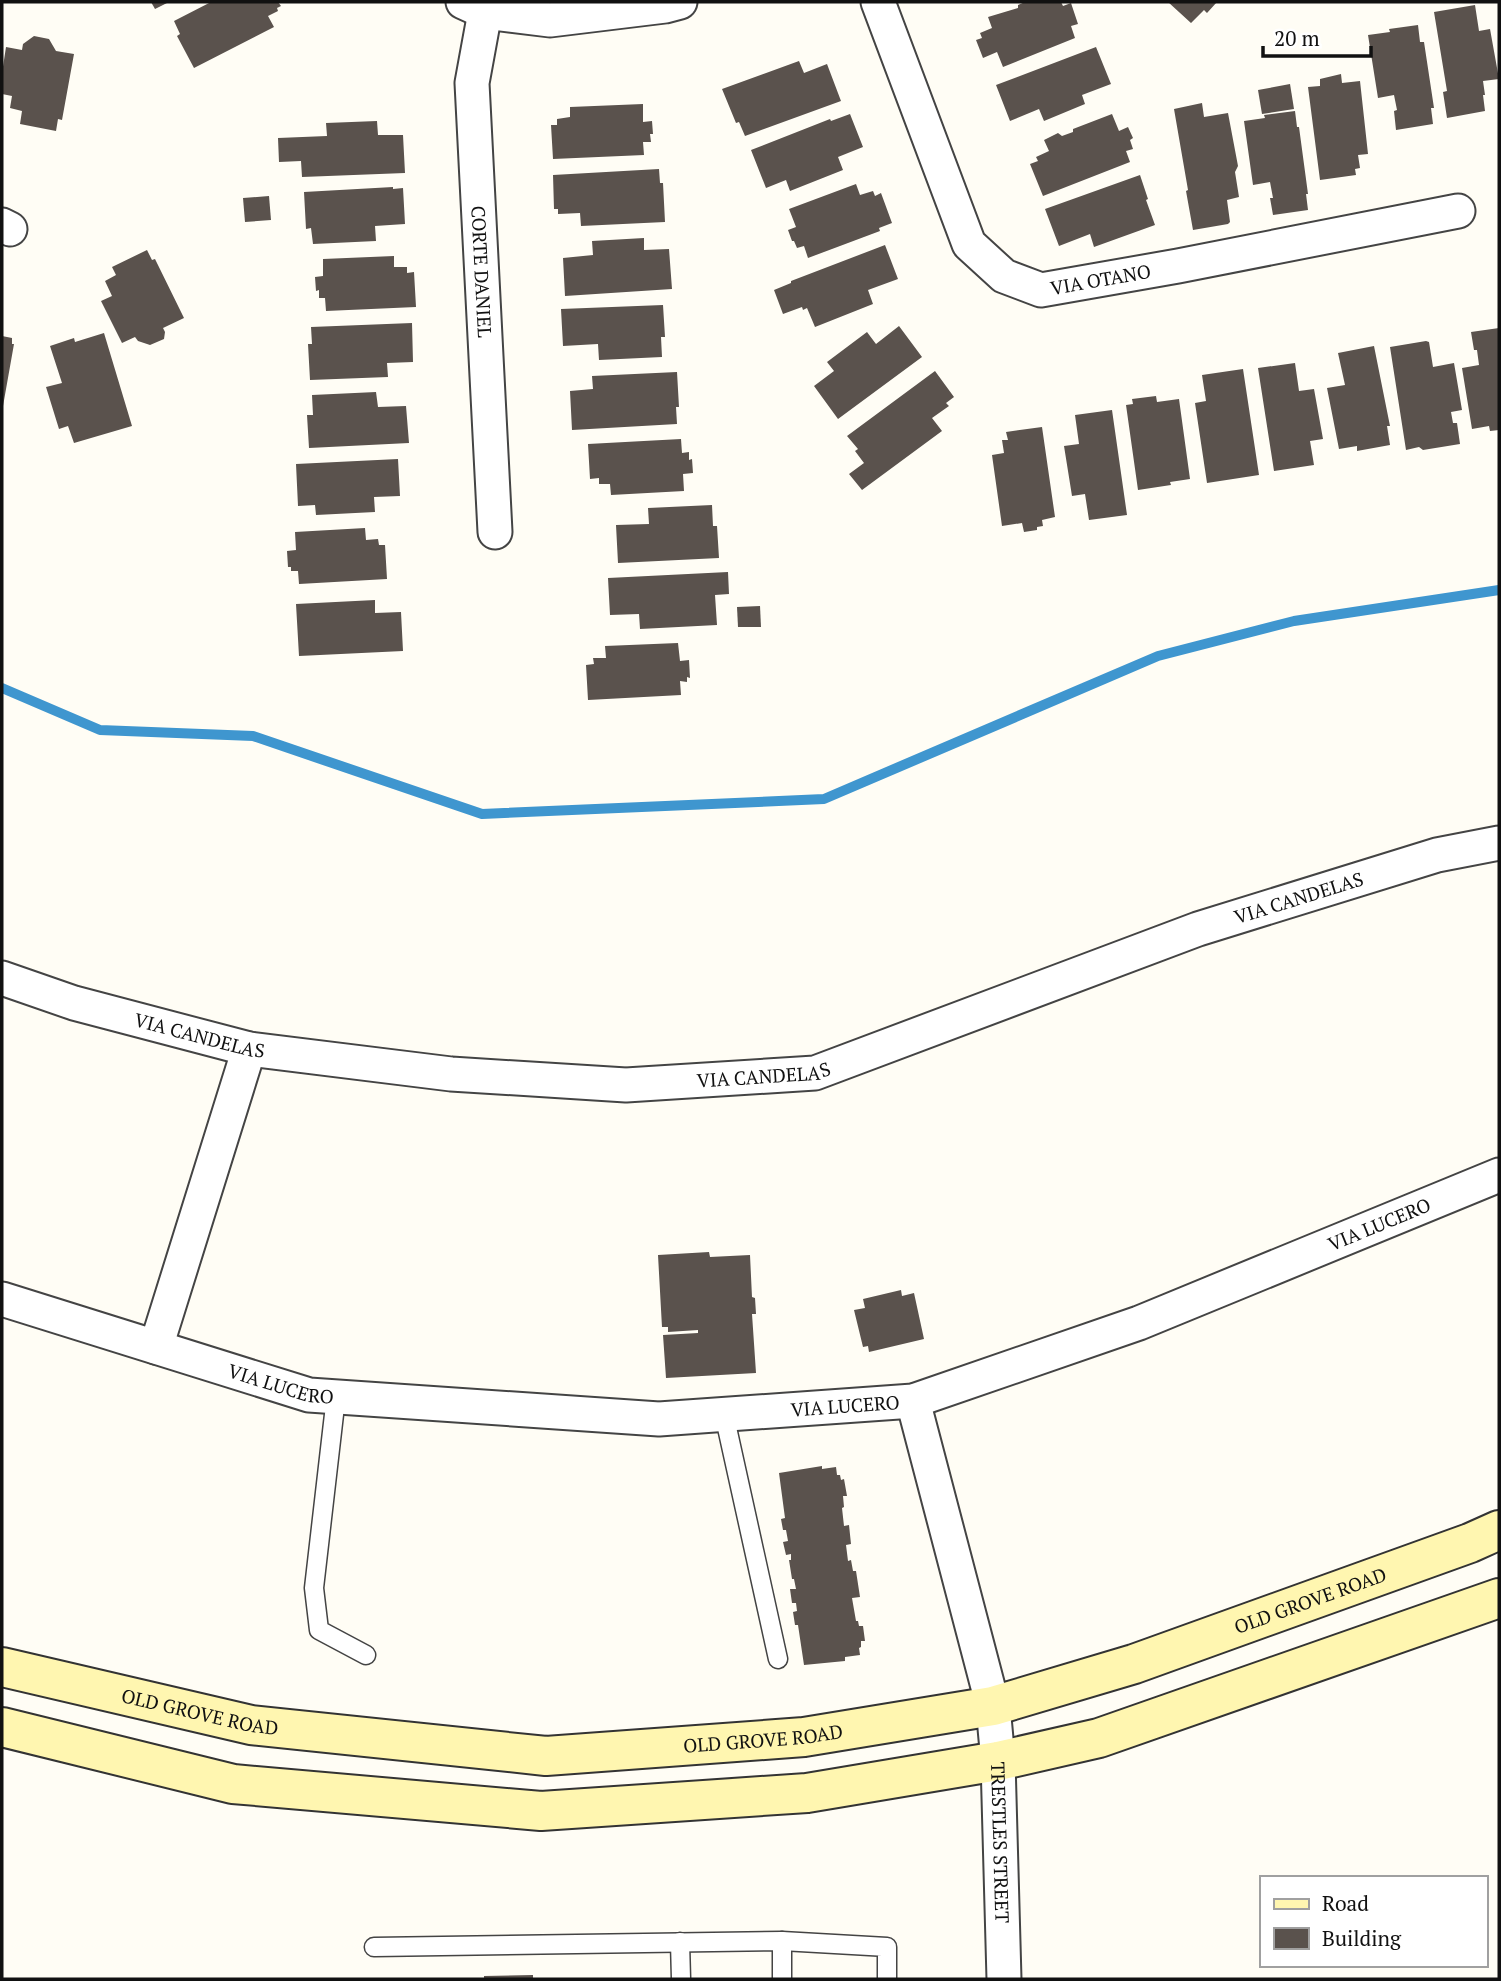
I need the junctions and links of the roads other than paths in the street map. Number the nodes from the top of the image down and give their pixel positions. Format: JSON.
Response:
{"nodes":[{"id":1,"x":680,"y":2,"type":"edge"},
{"id":2,"x":878,"y":2,"type":"edge"},
{"id":3,"x":474,"y":7,"type":"edge"},
{"id":4,"x":1458,"y":211,"type":"dead end"},
{"id":5,"x":495,"y":532,"type":"dead end"},
{"id":6,"x":1499,"y":843,"type":"edge"},
{"id":7,"x":2,"y":978,"type":"edge"},
{"id":8,"x":249,"y":1049,"type":"junction"},
{"id":9,"x":1499,"y":1175,"type":"edge"},
{"id":10,"x":2,"y":1299,"type":"edge"},
{"id":11,"x":156,"y":1347,"type":"junction"},
{"id":12,"x":336,"y":1397,"type":"junction"},
{"id":13,"x":913,"y":1401,"type":"junction"},
{"id":14,"x":724,"y":1414,"type":"junction"},
{"id":15,"x":1499,"y":1530,"type":"edge"},
{"id":16,"x":1499,"y":1598,"type":"edge"},
{"id":17,"x":366,"y":1655,"type":"dead end"},
{"id":18,"x":778,"y":1659,"type":"dead end"},
{"id":19,"x":2,"y":1667,"type":"edge"},
{"id":20,"x":993,"y":1706,"type":"junction"},
{"id":21,"x":2,"y":1727,"type":"edge"},
{"id":22,"x":998,"y":1761,"type":"junction"},
{"id":23,"x":782,"y":1941,"type":"junction"},
{"id":24,"x":680,"y":1942,"type":"junction"},
{"id":25,"x":374,"y":1947,"type":"dead end"},
{"id":26,"x":681,"y":1979,"type":"edge"},
{"id":27,"x":782,"y":1979,"type":"edge"},
{"id":28,"x":887,"y":1979,"type":"edge"},
{"id":29,"x":1004,"y":1979,"type":"edge"}],
"edges":[{"from":1,"to":3,"type":"street"},
{"from":2,"to":4,"type":"street","name":"VIA OTANO"},
{"from":3,"to":5,"type":"street","name":"CORTE DANIEL"},
{"from":6,"to":8,"type":"street","name":"VIA CANDELAS"},
{"from":7,"to":8,"type":"street","name":"VIA CANDELAS"},
{"from":8,"to":11,"type":"street"},
{"from":9,"to":13,"type":"street","name":"VIA LUCERO"},
{"from":10,"to":11,"type":"street","name":"VIA LUCERO"},
{"from":11,"to":12,"type":"street","name":"VIA LUCERO"},
{"from":12,"to":14,"type":"street","name":"VIA LUCERO"},
{"from":12,"to":17,"type":"lane"},
{"from":13,"to":14,"type":"street","name":"VIA LUCERO"},
{"from":13,"to":20,"type":"street","name":"TRESTLES STREET"},
{"from":14,"to":18,"type":"lane"},
{"from":15,"to":20,"type":"main road","name":"OLD GROVE ROAD"},
{"from":16,"to":22,"type":"main road"},
{"from":19,"to":20,"type":"main road","name":"OLD GROVE ROAD"},
{"from":20,"to":22,"type":"street","name":"TRESTLES STREET"},
{"from":21,"to":22,"type":"main road"},
{"from":22,"to":29,"type":"street","name":"TRESTLES STREET"},
{"from":23,"to":24,"type":"lane"},
{"from":23,"to":27,"type":"lane"},
{"from":23,"to":28,"type":"lane"},
{"from":24,"to":25,"type":"lane"},
{"from":24,"to":26,"type":"lane"}]}
